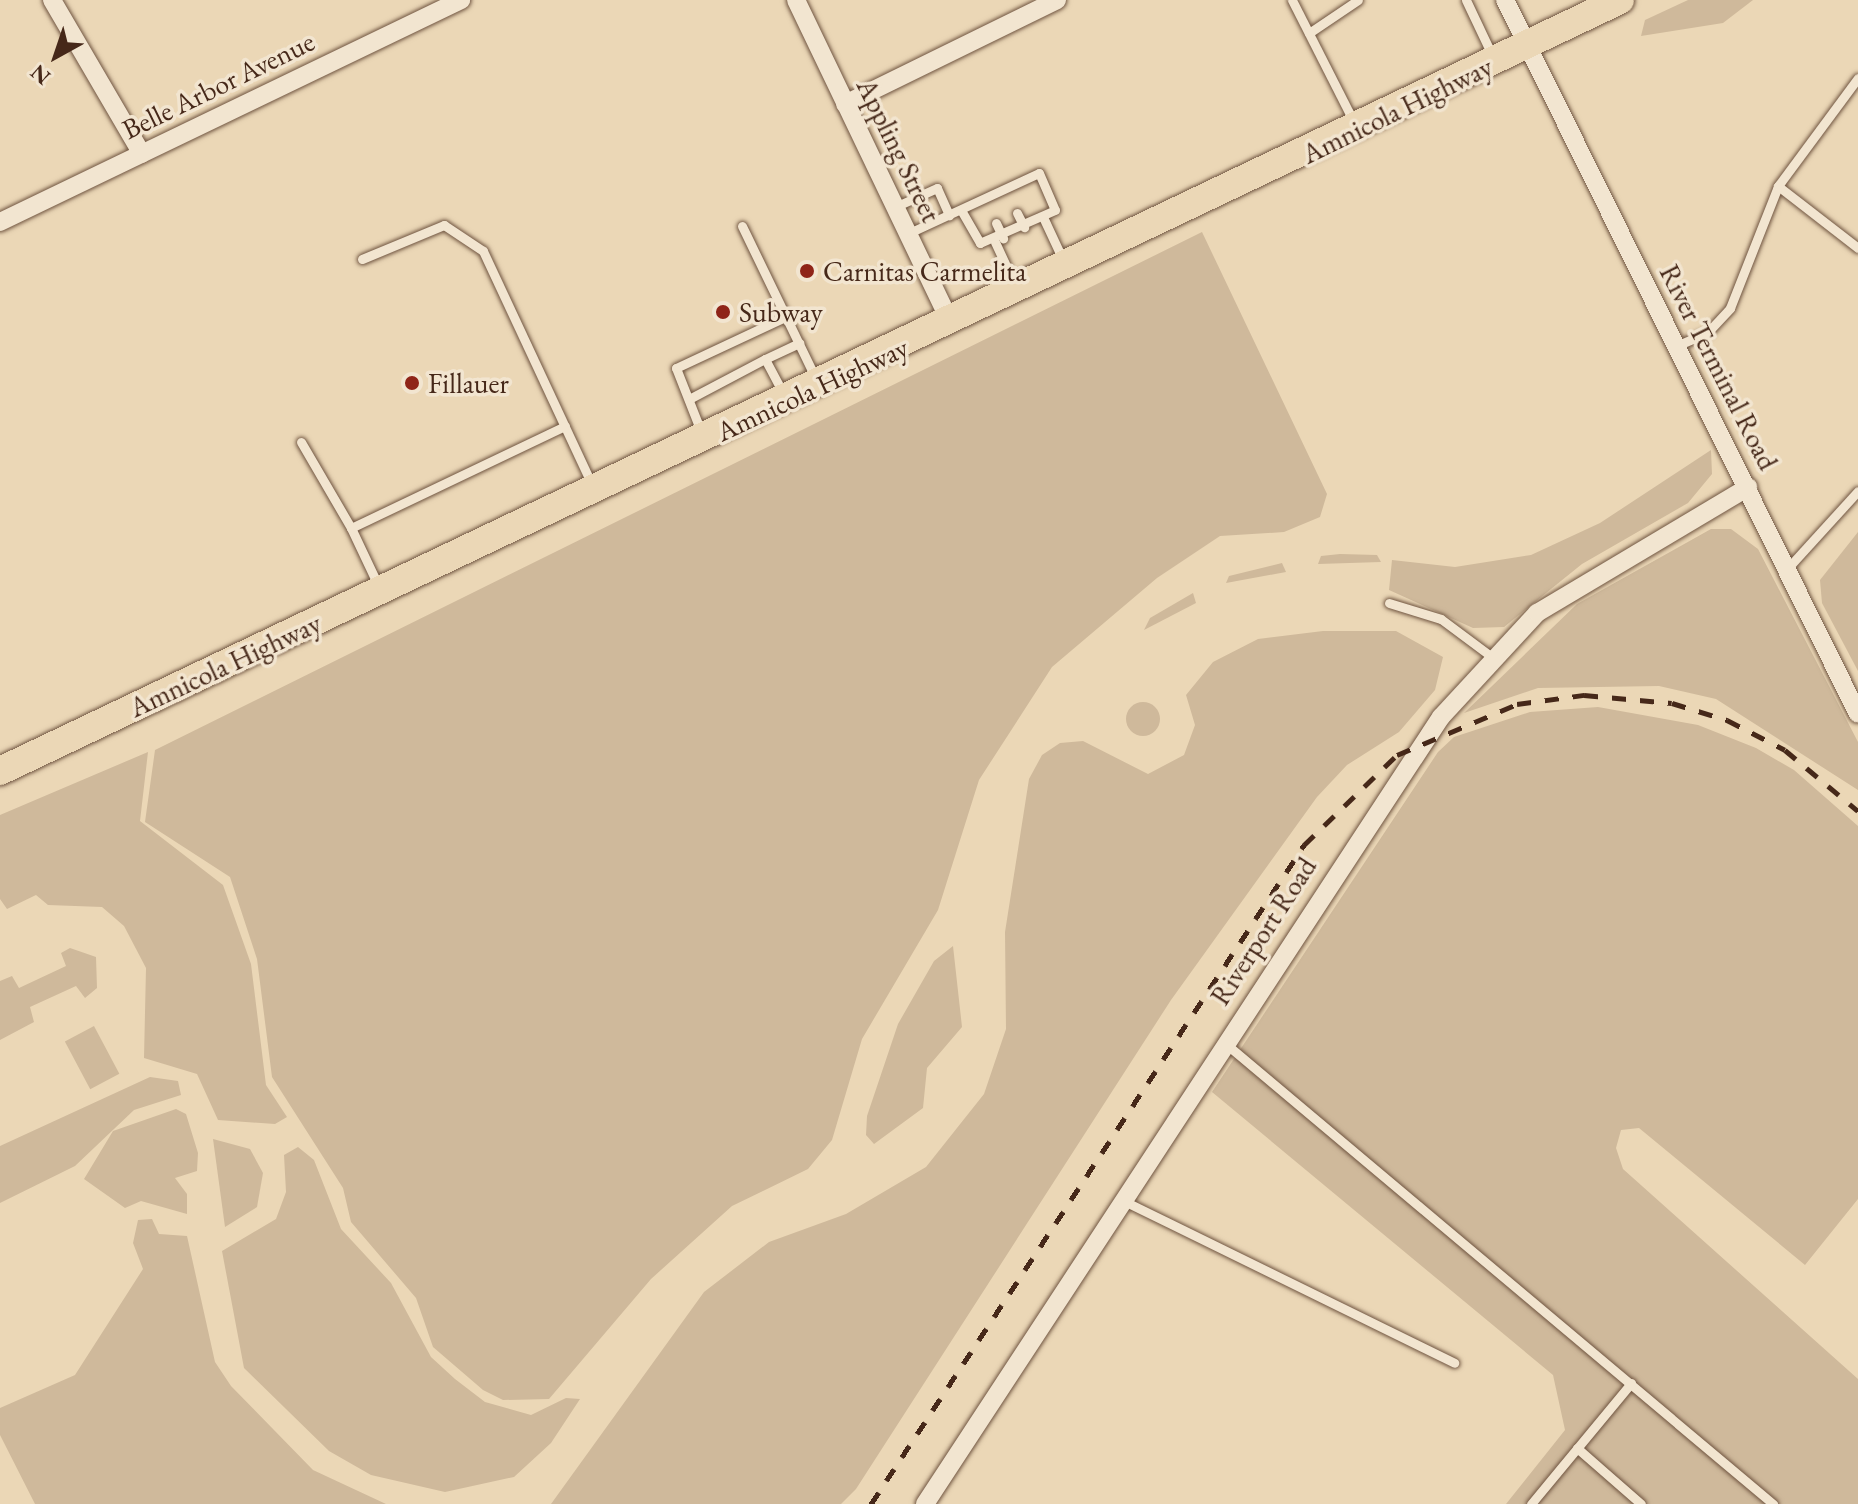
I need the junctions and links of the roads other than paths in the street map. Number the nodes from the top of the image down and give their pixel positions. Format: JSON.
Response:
{"nodes":[{"id":1,"x":52,"y":0,"type":"edge"},
{"id":2,"x":796,"y":0,"type":"edge"},
{"id":3,"x":1057,"y":0,"type":"edge"},
{"id":4,"x":1292,"y":0,"type":"edge"},
{"id":5,"x":1358,"y":0,"type":"edge"},
{"id":6,"x":1466,"y":0,"type":"edge"},
{"id":7,"x":1505,"y":0,"type":"edge"},
{"id":8,"x":1620,"y":0,"type":"edge"},
{"id":9,"x":450,"y":2,"type":"edge"},
{"id":10,"x":1309,"y":33,"type":"junction"},
{"id":11,"x":1527,"y":47,"type":"junction"},
{"id":12,"x":1495,"y":62,"type":"junction"},
{"id":13,"x":1858,"y":78,"type":"edge"},
{"id":14,"x":845,"y":104,"type":"junction"},
{"id":15,"x":1358,"y":130,"type":"junction"},
{"id":16,"x":142,"y":154,"type":"junction"},
{"id":17,"x":1778,"y":186,"type":"junction"},
{"id":18,"x":1006,"y":188,"type":"junction"},
{"id":19,"x":1010,"y":198,"type":"dead end"},
{"id":20,"x":897,"y":206,"type":"junction"},
{"id":21,"x":961,"y":210,"type":"junction"},
{"id":22,"x":1017,"y":213,"type":"dead end"},
{"id":23,"x":949,"y":215,"type":"junction"},
{"id":24,"x":1043,"y":217,"type":"junction"},
{"id":25,"x":0,"y":222,"type":"edge"},
{"id":26,"x":996,"y":223,"type":"dead end"},
{"id":27,"x":742,"y":226,"type":"dead end"},
{"id":28,"x":1024,"y":227,"type":"junction"},
{"id":29,"x":909,"y":233,"type":"junction"},
{"id":30,"x":999,"y":240,"type":"junction"},
{"id":31,"x":1858,"y":248,"type":"edge"},
{"id":32,"x":362,"y":259,"type":"dead end"},
{"id":33,"x":1067,"y":269,"type":"junction"},
{"id":34,"x":1018,"y":292,"type":"junction"},
{"id":35,"x":787,"y":316,"type":"junction"},
{"id":36,"x":951,"y":324,"type":"junction"},
{"id":37,"x":799,"y":343,"type":"junction"},
{"id":38,"x":1676,"y":346,"type":"junction"},
{"id":39,"x":765,"y":359,"type":"junction"},
{"id":40,"x":820,"y":385,"type":"junction"},
{"id":41,"x":689,"y":399,"type":"junction"},
{"id":42,"x":786,"y":400,"type":"junction"},
{"id":43,"x":565,"y":426,"type":"junction"},
{"id":44,"x":704,"y":440,"type":"junction"},
{"id":45,"x":301,"y":442,"type":"dead end"},
{"id":46,"x":1748,"y":487,"type":"junction"},
{"id":47,"x":595,"y":491,"type":"junction"},
{"id":48,"x":1858,"y":491,"type":"edge"},
{"id":49,"x":351,"y":528,"type":"junction"},
{"id":50,"x":1784,"y":572,"type":"junction"},
{"id":51,"x":382,"y":592,"type":"junction"},
{"id":52,"x":1389,"y":603,"type":"dead end"},
{"id":53,"x":1492,"y":657,"type":"junction"},
{"id":54,"x":1858,"y":714,"type":"edge"},
{"id":55,"x":0,"y":771,"type":"edge"},
{"id":56,"x":1223,"y":1042,"type":"junction"},
{"id":57,"x":1122,"y":1200,"type":"junction"},
{"id":58,"x":1454,"y":1363,"type":"dead end"},
{"id":59,"x":1631,"y":1383,"type":"junction"},
{"id":60,"x":1577,"y":1448,"type":"junction"},
{"id":61,"x":925,"y":1504,"type":"edge"},
{"id":62,"x":1531,"y":1504,"type":"edge"},
{"id":63,"x":1641,"y":1504,"type":"edge"},
{"id":64,"x":1773,"y":1504,"type":"edge"}],
"edges":[{"from":1,"to":16,"type":"street"},
{"from":2,"to":14,"type":"street","name":"Appling Street"},
{"from":3,"to":14,"type":"street"},
{"from":4,"to":10,"type":"lane"},
{"from":5,"to":10,"type":"lane"},
{"from":6,"to":12,"type":"lane"},
{"from":7,"to":11,"type":"street","name":"River Terminal Road"},
{"from":8,"to":11,"type":"main road","name":"Amnicola Highway"},
{"from":9,"to":16,"type":"street","name":"Belle Arbor Avenue"},
{"from":10,"to":15,"type":"lane"},
{"from":11,"to":12,"type":"main road","name":"Amnicola Highway"},
{"from":11,"to":38,"type":"street","name":"River Terminal Road"},
{"from":12,"to":15,"type":"main road","name":"Amnicola Highway"},
{"from":13,"to":17,"type":"lane"},
{"from":14,"to":20,"type":"street","name":"Appling Street"},
{"from":15,"to":33,"type":"main road","name":"Amnicola Highway"},
{"from":16,"to":25,"type":"street","name":"Belle Arbor Avenue"},
{"from":17,"to":31,"type":"lane"},
{"from":17,"to":38,"type":"lane"},
{"from":18,"to":19,"type":"lane"},
{"from":18,"to":21,"type":"lane"},
{"from":18,"to":24,"type":"lane"},
{"from":20,"to":23,"type":"lane"},
{"from":20,"to":29,"type":"street","name":"Appling Street"},
{"from":21,"to":23,"type":"lane"},
{"from":21,"to":30,"type":"lane"},
{"from":22,"to":28,"type":"lane"},
{"from":23,"to":29,"type":"lane"},
{"from":24,"to":28,"type":"lane"},
{"from":24,"to":33,"type":"lane"},
{"from":26,"to":30,"type":"lane"},
{"from":27,"to":35,"type":"lane"},
{"from":28,"to":30,"type":"lane"},
{"from":29,"to":36,"type":"street","name":"Appling Street"},
{"from":30,"to":34,"type":"lane"},
{"from":32,"to":43,"type":"lane"},
{"from":33,"to":34,"type":"main road","name":"Amnicola Highway"},
{"from":34,"to":36,"type":"main road","name":"Amnicola Highway"},
{"from":35,"to":37,"type":"lane"},
{"from":35,"to":41,"type":"lane"},
{"from":36,"to":40,"type":"main road","name":"Amnicola Highway"},
{"from":37,"to":39,"type":"lane"},
{"from":37,"to":40,"type":"lane"},
{"from":38,"to":46,"type":"street","name":"River Terminal Road"},
{"from":39,"to":41,"type":"lane"},
{"from":39,"to":42,"type":"lane"},
{"from":40,"to":42,"type":"main road","name":"Amnicola Highway"},
{"from":41,"to":44,"type":"lane"},
{"from":42,"to":44,"type":"main road","name":"Amnicola Highway"},
{"from":43,"to":47,"type":"lane"},
{"from":43,"to":49,"type":"lane"},
{"from":44,"to":47,"type":"main road","name":"Amnicola Highway"},
{"from":45,"to":49,"type":"lane"},
{"from":46,"to":50,"type":"street","name":"River Terminal Road"},
{"from":46,"to":53,"type":"street","name":"Riverport Road"},
{"from":47,"to":51,"type":"main road","name":"Amnicola Highway"},
{"from":48,"to":50,"type":"lane"},
{"from":49,"to":51,"type":"lane"},
{"from":50,"to":54,"type":"street","name":"River Terminal Road"},
{"from":51,"to":55,"type":"main road","name":"Amnicola Highway"},
{"from":52,"to":53,"type":"lane"},
{"from":53,"to":56,"type":"street","name":"Riverport Road"},
{"from":56,"to":57,"type":"street","name":"Riverport Road"},
{"from":56,"to":59,"type":"lane"},
{"from":57,"to":58,"type":"lane"},
{"from":57,"to":61,"type":"street","name":"Riverport Road"},
{"from":59,"to":60,"type":"lane"},
{"from":59,"to":64,"type":"lane"},
{"from":60,"to":62,"type":"lane"},
{"from":60,"to":63,"type":"lane"}]}
